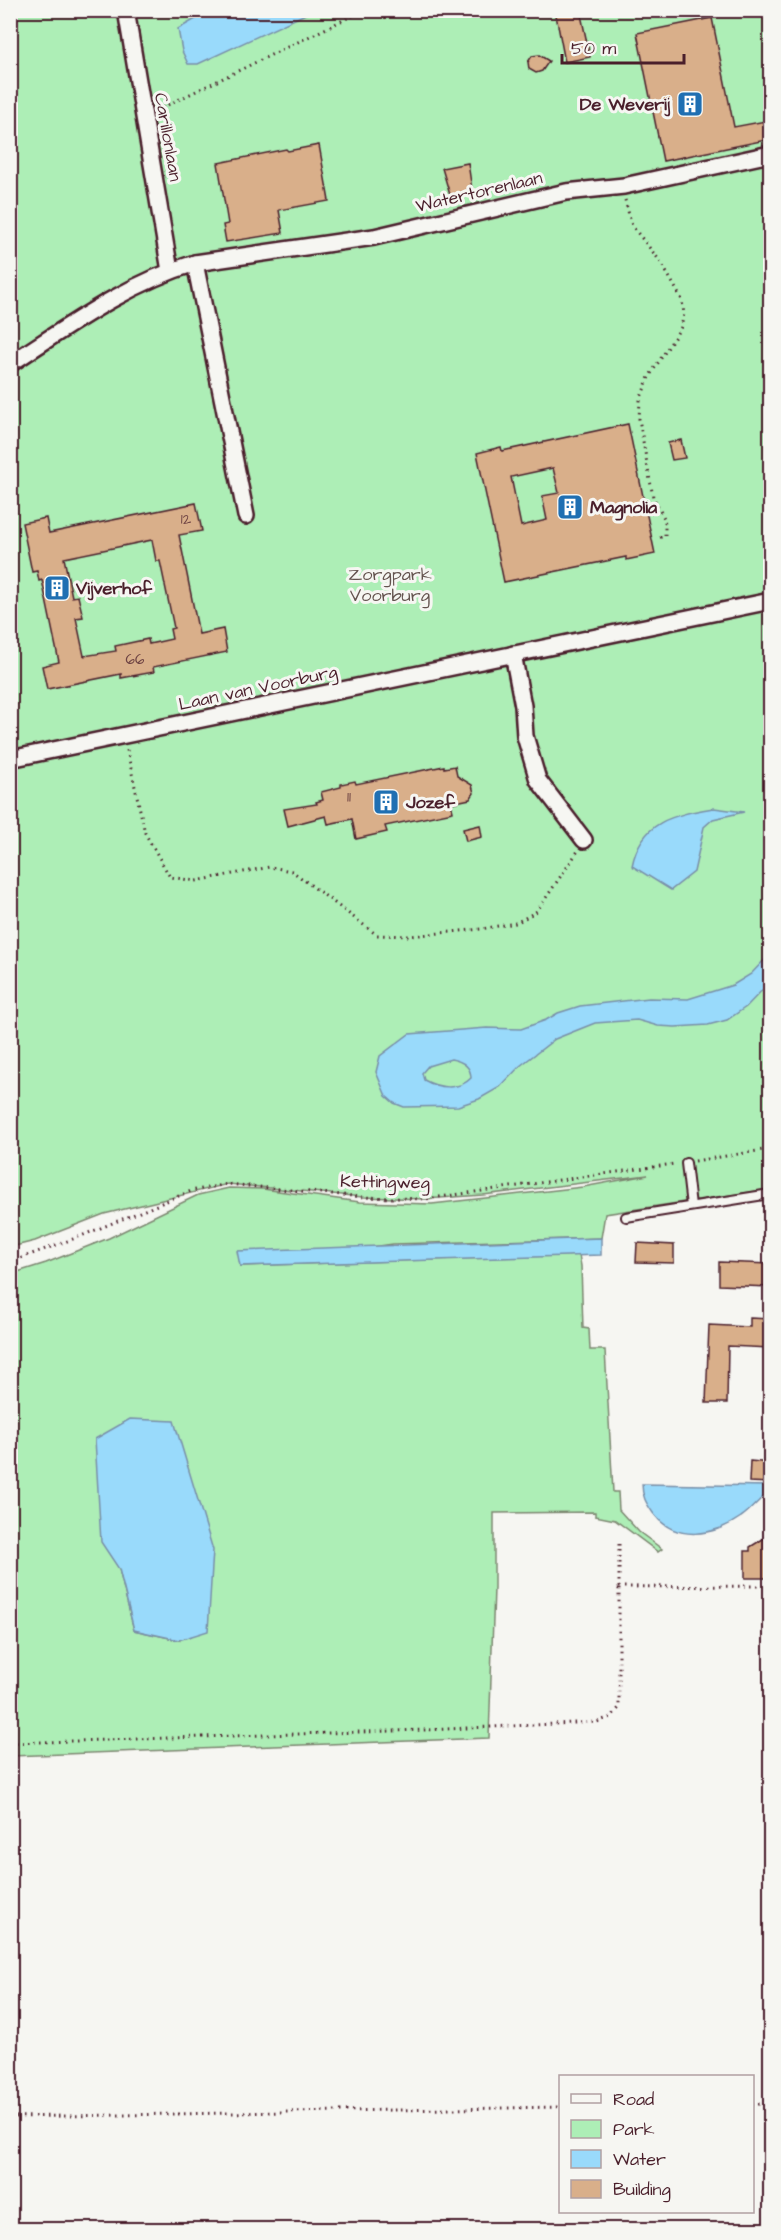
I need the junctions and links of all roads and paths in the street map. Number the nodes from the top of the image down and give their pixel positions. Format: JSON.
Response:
{"nodes":[{"id":1,"x":126,"y":10,"type":"edge"},
{"id":2,"x":364,"y":10,"type":"edge"},
{"id":3,"x":145,"y":116,"type":"junction"},
{"id":4,"x":771,"y":154,"type":"edge"},
{"id":5,"x":624,"y":186,"type":"junction"},
{"id":6,"x":195,"y":263,"type":"junction"},
{"id":7,"x":170,"y":270,"type":"junction"},
{"id":8,"x":10,"y":364,"type":"edge"},
{"id":9,"x":246,"y":516,"type":"dead end"},
{"id":10,"x":658,"y":538,"type":"dead end"},
{"id":11,"x":771,"y":601,"type":"edge"},
{"id":12,"x":513,"y":654,"type":"junction"},
{"id":13,"x":124,"y":737,"type":"junction"},
{"id":14,"x":10,"y":759,"type":"edge"},
{"id":15,"x":584,"y":840,"type":"joint"},
{"id":16,"x":771,"y":1149,"type":"edge"},
{"id":17,"x":686,"y":1163,"type":"junction"},
{"id":18,"x":771,"y":1194,"type":"edge"},
{"id":19,"x":691,"y":1206,"type":"junction"},
{"id":20,"x":626,"y":1217,"type":"dead end"},
{"id":21,"x":10,"y":1262,"type":"edge"},
{"id":22,"x":619,"y":1544,"type":"dead end"},
{"id":23,"x":760,"y":1586,"type":"dead end"},
{"id":24,"x":619,"y":1587,"type":"junction"},
{"id":25,"x":10,"y":1743,"type":"edge"},
{"id":26,"x":771,"y":2103,"type":"edge"},
{"id":27,"x":754,"y":2104,"type":"edge"},
{"id":28,"x":559,"y":2107,"type":"edge"},
{"id":29,"x":10,"y":2117,"type":"edge"}],
"edges":[{"from":1,"to":3,"type":"street","name":"Carillonlaan"},
{"from":2,"to":3,"type":"path"},
{"from":3,"to":7,"type":"street","name":"Carillonlaan"},
{"from":4,"to":5,"type":"street","name":"Watertorenlaan"},
{"from":5,"to":6,"type":"street","name":"Watertorenlaan"},
{"from":5,"to":10,"type":"path"},
{"from":6,"to":7,"type":"street","name":"Watertorenlaan"},
{"from":6,"to":9,"type":"street"},
{"from":7,"to":8,"type":"street","name":"Watertorenlaan"},
{"from":11,"to":12,"type":"street","name":"Laan van Voorburg"},
{"from":12,"to":13,"type":"street","name":"Laan van Voorburg"},
{"from":12,"to":15,"type":"street"},
{"from":13,"to":14,"type":"street","name":"Laan van Voorburg"},
{"from":13,"to":15,"type":"path"},
{"from":16,"to":17,"type":"path","name":"Kettingweg"},
{"from":17,"to":19,"type":"lane"},
{"from":17,"to":21,"type":"path","name":"Kettingweg"},
{"from":18,"to":19,"type":"lane"},
{"from":19,"to":20,"type":"lane"},
{"from":22,"to":24,"type":"path"},
{"from":23,"to":24,"type":"path"},
{"from":24,"to":25,"type":"path"},
{"from":26,"to":27,"type":"path"},
{"from":28,"to":29,"type":"path"}]}
